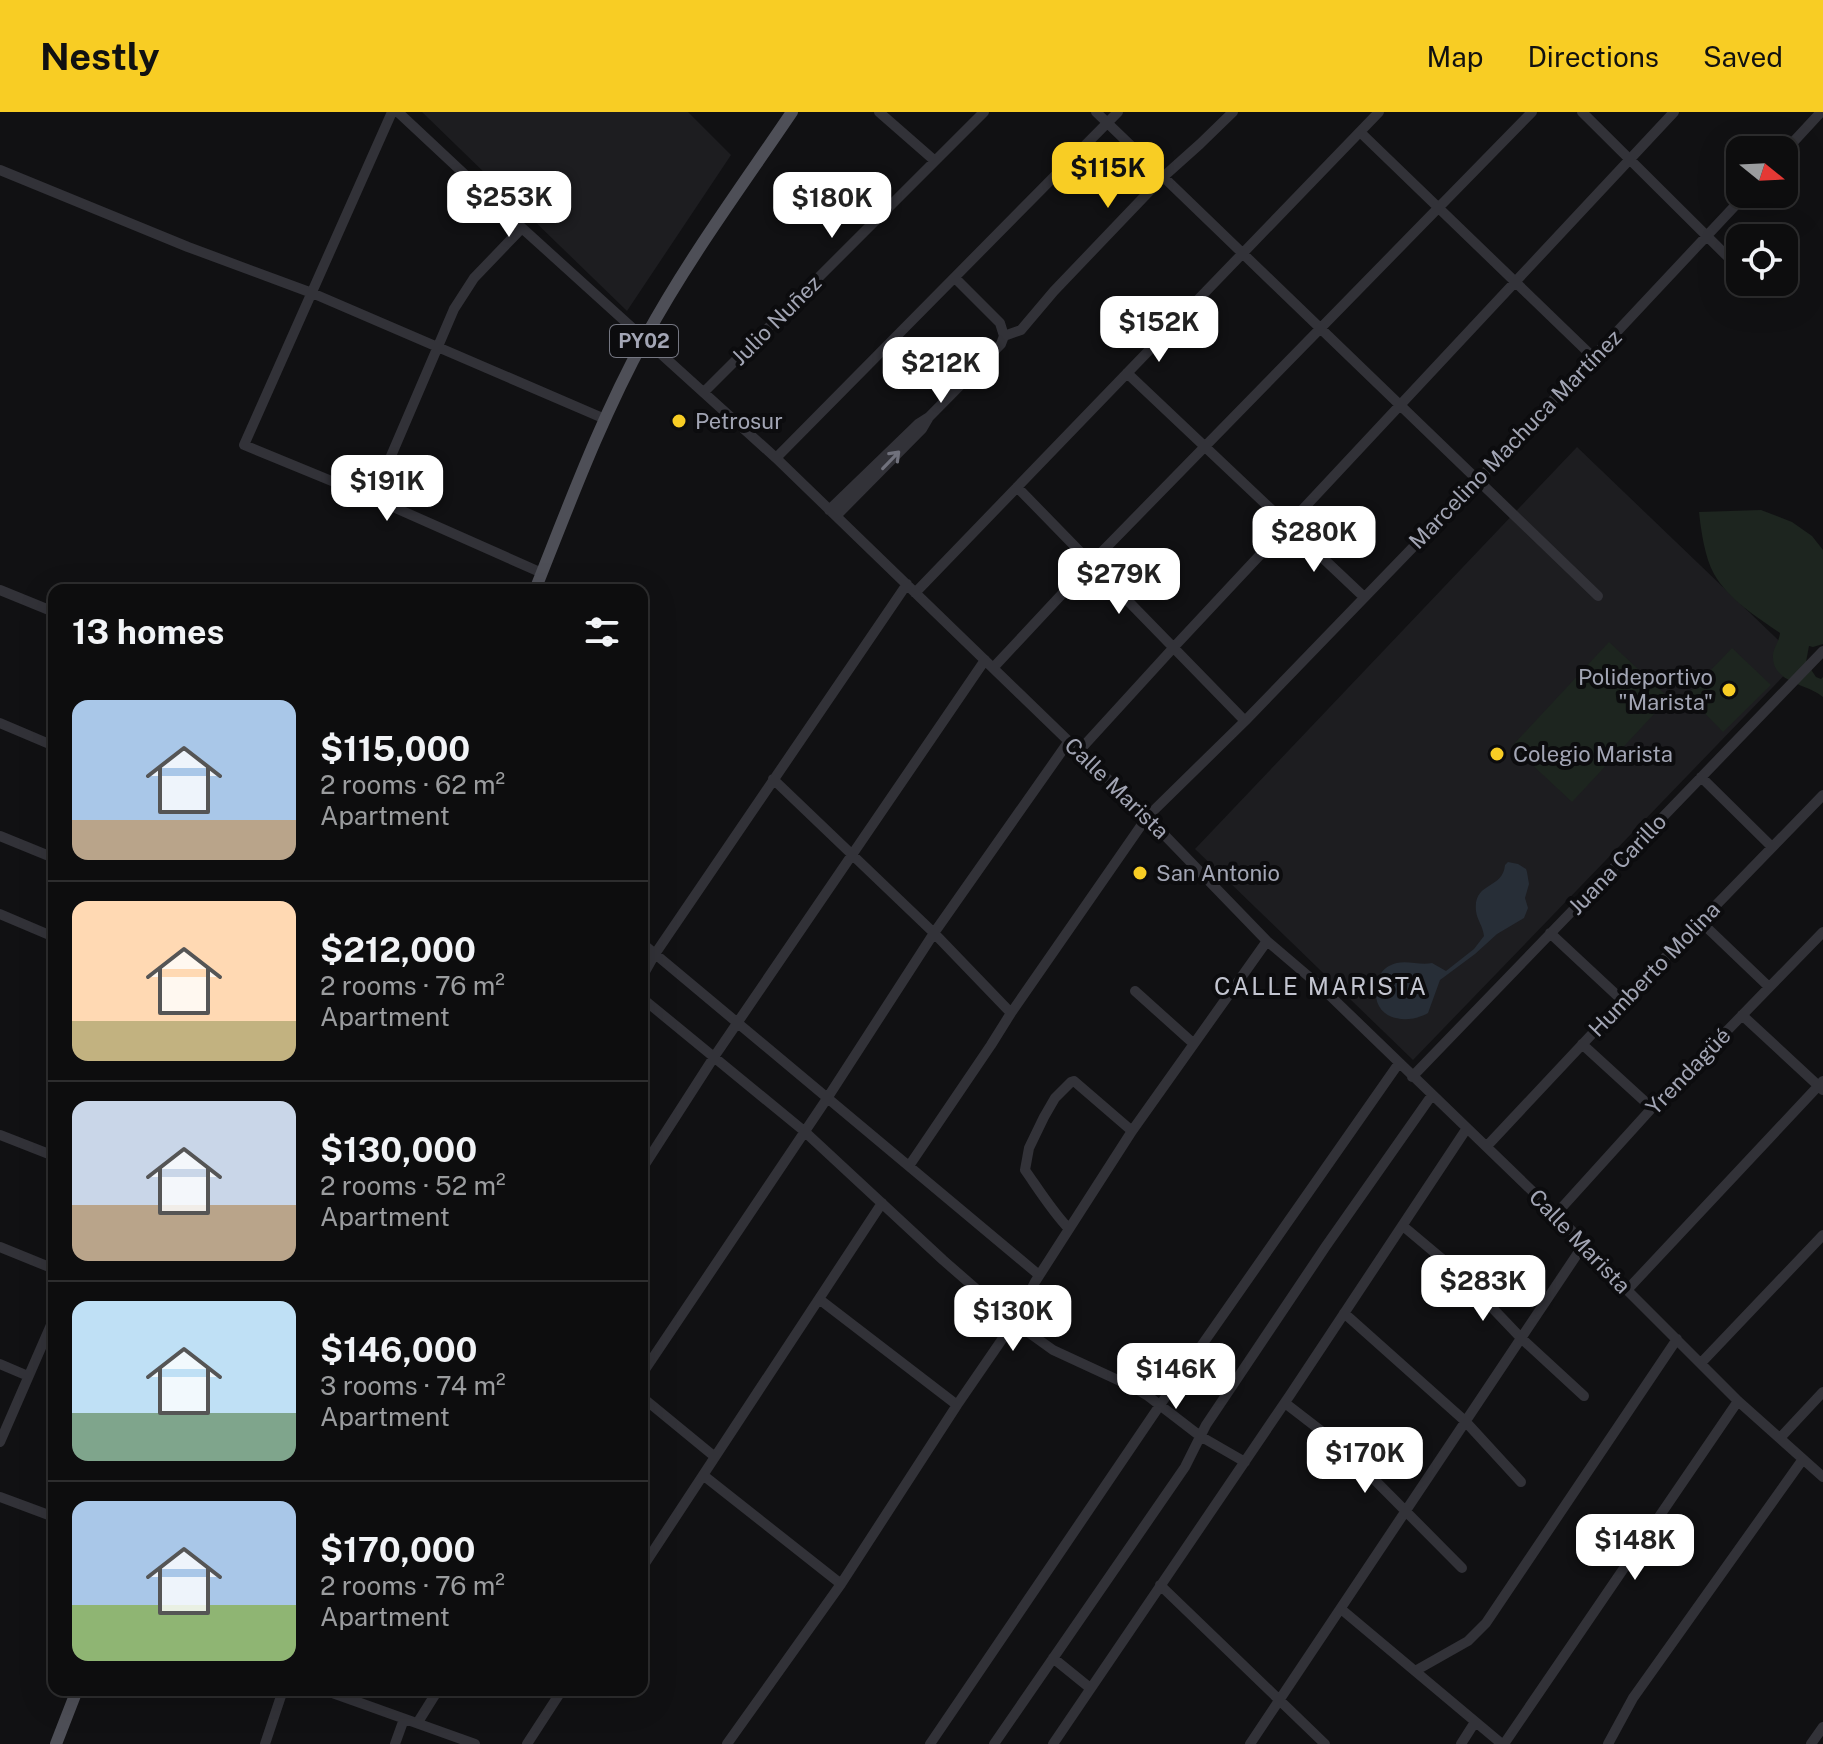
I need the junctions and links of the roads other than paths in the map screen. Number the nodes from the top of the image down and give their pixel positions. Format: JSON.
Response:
{"nodes":[{"id":1,"x":395,"y":112,"type":"edge"},
{"id":2,"x":880,"y":112,"type":"edge"},
{"id":3,"x":984,"y":112,"type":"edge"},
{"id":4,"x":1096,"y":112,"type":"edge"},
{"id":5,"x":1118,"y":112,"type":"edge"},
{"id":6,"x":1233,"y":112,"type":"edge"},
{"id":7,"x":1379,"y":112,"type":"edge"},
{"id":8,"x":1532,"y":112,"type":"edge"},
{"id":9,"x":1582,"y":112,"type":"edge"},
{"id":10,"x":1674,"y":112,"type":"edge"},
{"id":11,"x":1816,"y":113,"type":"edge"},
{"id":12,"x":785,"y":115,"type":"edge"},
{"id":13,"x":1107,"y":124,"type":"junction"},
{"id":14,"x":1360,"y":132,"type":"junction"},
{"id":15,"x":1797,"y":136,"type":"edge"},
{"id":16,"x":1630,"y":159,"type":"junction"},
{"id":17,"x":935,"y":161,"type":"junction"},
{"id":18,"x":0,"y":170,"type":"edge"},
{"id":19,"x":1162,"y":178,"type":"junction"},
{"id":20,"x":1438,"y":208,"type":"junction"},
{"id":21,"x":1733,"y":208,"type":"edge"},
{"id":22,"x":522,"y":228,"type":"junction"},
{"id":23,"x":1707,"y":237,"type":"junction"},
{"id":24,"x":1242,"y":254,"type":"junction"},
{"id":25,"x":1726,"y":255,"type":"edge"},
{"id":26,"x":955,"y":278,"type":"junction"},
{"id":27,"x":1515,"y":282,"type":"junction"},
{"id":28,"x":312,"y":293,"type":"junction"},
{"id":29,"x":1320,"y":329,"type":"junction"},
{"id":30,"x":1004,"y":336,"type":"junction"},
{"id":31,"x":645,"y":339,"type":"junction"},
{"id":32,"x":438,"y":347,"type":"junction"},
{"id":33,"x":1593,"y":357,"type":"junction"},
{"id":34,"x":1127,"y":373,"type":"junction"},
{"id":35,"x":704,"y":392,"type":"junction"},
{"id":36,"x":1399,"y":405,"type":"junction"},
{"id":37,"x":605,"y":419,"type":"junction"},
{"id":38,"x":1205,"y":447,"type":"junction"},
{"id":39,"x":776,"y":458,"type":"junction"},
{"id":40,"x":1478,"y":480,"type":"junction"},
{"id":41,"x":1017,"y":487,"type":"junction"},
{"id":42,"x":373,"y":498,"type":"junction"},
{"id":43,"x":833,"y":513,"type":"junction"},
{"id":44,"x":1288,"y":526,"type":"junction"},
{"id":45,"x":1091,"y":563,"type":"junction"},
{"id":46,"x":542,"y":573,"type":"junction"},
{"id":47,"x":537,"y":584,"type":"edge"},
{"id":48,"x":911,"y":588,"type":"junction"},
{"id":49,"x":0,"y":590,"type":"edge"},
{"id":50,"x":1598,"y":596,"type":"dead end"},
{"id":51,"x":1364,"y":597,"type":"junction"},
{"id":52,"x":48,"y":610,"type":"edge"},
{"id":53,"x":1174,"y":647,"type":"junction"},
{"id":54,"x":1823,"y":651,"type":"edge"},
{"id":55,"x":989,"y":664,"type":"junction"},
{"id":56,"x":1245,"y":721,"type":"junction"},
{"id":57,"x":0,"y":723,"type":"edge"},
{"id":58,"x":1069,"y":741,"type":"junction"},
{"id":59,"x":48,"y":743,"type":"edge"},
{"id":60,"x":1079,"y":751,"type":"junction"},
{"id":61,"x":1701,"y":777,"type":"junction"},
{"id":62,"x":773,"y":779,"type":"junction"},
{"id":63,"x":1821,"y":802,"type":"edge"},
{"id":64,"x":1147,"y":817,"type":"junction"},
{"id":65,"x":0,"y":836,"type":"edge"},
{"id":66,"x":1772,"y":847,"type":"junction"},
{"id":67,"x":852,"y":853,"type":"junction"},
{"id":68,"x":48,"y":856,"type":"edge"},
{"id":69,"x":0,"y":914,"type":"edge"},
{"id":70,"x":1700,"y":921,"type":"junction"},
{"id":71,"x":1823,"y":932,"type":"edge"},
{"id":72,"x":934,"y":933,"type":"junction"},
{"id":73,"x":1550,"y":933,"type":"junction"},
{"id":74,"x":48,"y":934,"type":"edge"},
{"id":75,"x":1267,"y":941,"type":"junction"},
{"id":76,"x":648,"y":948,"type":"edge"},
{"id":77,"x":655,"y":954,"type":"junction"},
{"id":78,"x":648,"y":966,"type":"edge"},
{"id":79,"x":1769,"y":987,"type":"junction"},
{"id":80,"x":1135,"y":991,"type":"dead end"},
{"id":81,"x":1623,"y":1001,"type":"junction"},
{"id":82,"x":648,"y":1003,"type":"edge"},
{"id":83,"x":1011,"y":1013,"type":"junction"},
{"id":84,"x":1742,"y":1015,"type":"junction"},
{"id":85,"x":738,"y":1022,"type":"junction"},
{"id":86,"x":1194,"y":1044,"type":"junction"},
{"id":87,"x":1582,"y":1044,"type":"junction"},
{"id":88,"x":714,"y":1057,"type":"junction"},
{"id":89,"x":1399,"y":1063,"type":"junction"},
{"id":90,"x":1412,"y":1077,"type":"junction"},
{"id":91,"x":1821,"y":1085,"type":"edge"},
{"id":92,"x":1432,"y":1095,"type":"junction"},
{"id":93,"x":828,"y":1097,"type":"junction"},
{"id":94,"x":1652,"y":1108,"type":"junction"},
{"id":95,"x":1467,"y":1128,"type":"junction"},
{"id":96,"x":804,"y":1131,"type":"junction"},
{"id":97,"x":1132,"y":1131,"type":"junction"},
{"id":98,"x":0,"y":1135,"type":"edge"},
{"id":99,"x":1487,"y":1146,"type":"junction"},
{"id":100,"x":48,"y":1154,"type":"edge"},
{"id":101,"x":648,"y":1160,"type":"edge"},
{"id":102,"x":909,"y":1166,"type":"junction"},
{"id":103,"x":882,"y":1203,"type":"junction"},
{"id":104,"x":1556,"y":1214,"type":"junction"},
{"id":105,"x":1403,"y":1226,"type":"junction"},
{"id":106,"x":1069,"y":1229,"type":"junction"},
{"id":107,"x":1823,"y":1235,"type":"edge"},
{"id":108,"x":1584,"y":1244,"type":"junction"},
{"id":109,"x":0,"y":1247,"type":"edge"},
{"id":110,"x":48,"y":1267,"type":"edge"},
{"id":111,"x":1039,"y":1275,"type":"junction"},
{"id":112,"x":1627,"y":1290,"type":"junction"},
{"id":113,"x":819,"y":1299,"type":"junction"},
{"id":114,"x":1344,"y":1313,"type":"junction"},
{"id":115,"x":1014,"y":1322,"type":"junction"},
{"id":116,"x":48,"y":1331,"type":"edge"},
{"id":117,"x":1521,"y":1338,"type":"junction"},
{"id":118,"x":1677,"y":1339,"type":"junction"},
{"id":119,"x":1701,"y":1363,"type":"junction"},
{"id":120,"x":0,"y":1364,"type":"edge"},
{"id":121,"x":648,"y":1365,"type":"edge"},
{"id":122,"x":28,"y":1376,"type":"junction"},
{"id":123,"x":1823,"y":1392,"type":"edge"},
{"id":124,"x":1584,"y":1396,"type":"dead end"},
{"id":125,"x":1738,"y":1401,"type":"junction"},
{"id":126,"x":648,"y":1402,"type":"edge"},
{"id":127,"x":1285,"y":1403,"type":"junction"},
{"id":128,"x":957,"y":1405,"type":"junction"},
{"id":129,"x":1160,"y":1405,"type":"junction"},
{"id":130,"x":1465,"y":1421,"type":"junction"},
{"id":131,"x":1200,"y":1436,"type":"junction"},
{"id":132,"x":1780,"y":1438,"type":"junction"},
{"id":133,"x":0,"y":1442,"type":"edge"},
{"id":134,"x":715,"y":1457,"type":"junction"},
{"id":135,"x":1803,"y":1459,"type":"junction"},
{"id":136,"x":1245,"y":1462,"type":"junction"},
{"id":137,"x":703,"y":1475,"type":"junction"},
{"id":138,"x":1823,"y":1477,"type":"edge"},
{"id":139,"x":1521,"y":1482,"type":"dead end"},
{"id":140,"x":1,"y":1495,"type":"edge"},
{"id":141,"x":1406,"y":1512,"type":"junction"},
{"id":142,"x":48,"y":1515,"type":"edge"},
{"id":143,"x":648,"y":1559,"type":"edge"},
{"id":144,"x":1462,"y":1568,"type":"dead end"},
{"id":145,"x":841,"y":1584,"type":"junction"},
{"id":146,"x":1160,"y":1585,"type":"junction"},
{"id":147,"x":1341,"y":1609,"type":"junction"},
{"id":148,"x":1053,"y":1658,"type":"junction"},
{"id":149,"x":1415,"y":1671,"type":"junction"},
{"id":150,"x":1090,"y":1688,"type":"junction"},
{"id":151,"x":75,"y":1696,"type":"edge"},
{"id":152,"x":281,"y":1696,"type":"edge"},
{"id":153,"x":341,"y":1696,"type":"edge"},
{"id":154,"x":434,"y":1696,"type":"edge"},
{"id":155,"x":558,"y":1696,"type":"edge"},
{"id":156,"x":1279,"y":1701,"type":"junction"},
{"id":157,"x":404,"y":1719,"type":"junction"},
{"id":158,"x":418,"y":1722,"type":"junction"},
{"id":159,"x":1475,"y":1722,"type":"junction"},
{"id":160,"x":1823,"y":1727,"type":"edge"},
{"id":161,"x":56,"y":1744,"type":"edge"},
{"id":162,"x":265,"y":1744,"type":"edge"},
{"id":163,"x":395,"y":1744,"type":"edge"},
{"id":164,"x":475,"y":1744,"type":"edge"},
{"id":165,"x":527,"y":1744,"type":"edge"},
{"id":166,"x":727,"y":1744,"type":"edge"},
{"id":167,"x":930,"y":1744,"type":"edge"},
{"id":168,"x":994,"y":1744,"type":"edge"},
{"id":169,"x":1053,"y":1744,"type":"edge"},
{"id":170,"x":1250,"y":1744,"type":"edge"},
{"id":171,"x":1325,"y":1744,"type":"edge"},
{"id":172,"x":1461,"y":1744,"type":"edge"},
{"id":173,"x":1503,"y":1744,"type":"edge"},
{"id":174,"x":1608,"y":1744,"type":"edge"},
{"id":175,"x":1811,"y":1744,"type":"edge"}],
"edges":[{"from":1,"to":22,"type":"street","name":"Calle Marista"},
{"from":1,"to":28,"type":"street"},
{"from":2,"to":17,"type":"street"},
{"from":3,"to":17,"type":"street","name":"Julio Nuñez"},
{"from":4,"to":13,"type":"street"},
{"from":5,"to":13,"type":"street"},
{"from":6,"to":19,"type":"street"},
{"from":7,"to":14,"type":"street"},
{"from":8,"to":20,"type":"street"},
{"from":9,"to":16,"type":"street"},
{"from":10,"to":16,"type":"street"},
{"from":11,"to":15,"type":"street"},
{"from":12,"to":31,"type":"main road","number":"PY02"},
{"from":13,"to":19,"type":"street"},
{"from":13,"to":26,"type":"street"},
{"from":14,"to":20,"type":"street"},
{"from":14,"to":24,"type":"street"},
{"from":16,"to":23,"type":"street"},
{"from":16,"to":27,"type":"street"},
{"from":17,"to":35,"type":"street","name":"Julio Nuñez"},
{"from":18,"to":28,"type":"street"},
{"from":19,"to":24,"type":"street"},
{"from":19,"to":30,"type":"street"},
{"from":20,"to":27,"type":"street"},
{"from":20,"to":29,"type":"street"},
{"from":21,"to":23,"type":"street","name":"Marcelino Machuca Martínez"},
{"from":22,"to":31,"type":"street","name":"Calle Marista"},
{"from":22,"to":32,"type":"street"},
{"from":23,"to":25,"type":"street"},
{"from":23,"to":33,"type":"street","name":"Marcelino Machuca Martínez"},
{"from":24,"to":29,"type":"street"},
{"from":24,"to":34,"type":"street"},
{"from":26,"to":30,"type":"street"},
{"from":26,"to":39,"type":"street"},
{"from":27,"to":33,"type":"street"},
{"from":27,"to":36,"type":"street"},
{"from":28,"to":32,"type":"street"},
{"from":28,"to":42,"type":"street"},
{"from":29,"to":36,"type":"street"},
{"from":29,"to":38,"type":"street"},
{"from":30,"to":43,"type":"street"},
{"from":31,"to":35,"type":"street","name":"Calle Marista"},
{"from":31,"to":37,"type":"main road","number":"PY02"},
{"from":32,"to":37,"type":"street"},
{"from":32,"to":42,"type":"street"},
{"from":33,"to":40,"type":"street","name":"Marcelino Machuca Martínez"},
{"from":34,"to":38,"type":"street"},
{"from":34,"to":41,"type":"street"},
{"from":35,"to":39,"type":"street","name":"Calle Marista"},
{"from":36,"to":40,"type":"street"},
{"from":36,"to":44,"type":"street"},
{"from":37,"to":46,"type":"main road","number":"PY02"},
{"from":38,"to":44,"type":"street"},
{"from":38,"to":45,"type":"street"},
{"from":39,"to":43,"type":"street","name":"Calle Marista"},
{"from":40,"to":50,"type":"street"},
{"from":40,"to":51,"type":"street","name":"Marcelino Machuca Martínez"},
{"from":41,"to":45,"type":"street"},
{"from":41,"to":48,"type":"street"},
{"from":42,"to":46,"type":"street"},
{"from":43,"to":48,"type":"street","name":"Calle Marista"},
{"from":44,"to":51,"type":"street"},
{"from":44,"to":53,"type":"street"},
{"from":45,"to":53,"type":"street"},
{"from":45,"to":55,"type":"street"},
{"from":46,"to":47,"type":"main road","number":"PY02"},
{"from":48,"to":55,"type":"street","name":"Calle Marista"},
{"from":48,"to":62,"type":"street"},
{"from":49,"to":52,"type":"street"},
{"from":51,"to":56,"type":"street","name":"Marcelino Machuca Martínez"},
{"from":53,"to":56,"type":"street"},
{"from":53,"to":60,"type":"street"},
{"from":54,"to":61,"type":"street","name":"Juana Carillo"},
{"from":55,"to":58,"type":"street","name":"Calle Marista"},
{"from":55,"to":67,"type":"street"},
{"from":56,"to":64,"type":"street","name":"Marcelino Machuca Martínez"},
{"from":57,"to":59,"type":"street"},
{"from":58,"to":60,"type":"street","name":"Calle Marista"},
{"from":58,"to":72,"type":"street"},
{"from":60,"to":64,"type":"street","name":"Calle Marista"},
{"from":61,"to":66,"type":"street"},
{"from":61,"to":73,"type":"street","name":"Juana Carillo"},
{"from":62,"to":67,"type":"street"},
{"from":62,"to":77,"type":"street"},
{"from":63,"to":66,"type":"street","name":"Humberto Molina"},
{"from":64,"to":75,"type":"street","name":"Calle Marista"},
{"from":64,"to":83,"type":"street","name":"Marcelino Machuca Martínez"},
{"from":65,"to":68,"type":"street"},
{"from":66,"to":70,"type":"street","name":"Humberto Molina"},
{"from":67,"to":72,"type":"street"},
{"from":67,"to":85,"type":"street"},
{"from":69,"to":74,"type":"street"},
{"from":70,"to":79,"type":"street"},
{"from":70,"to":81,"type":"street","name":"Humberto Molina"},
{"from":71,"to":79,"type":"street","name":"Yrendagüé"},
{"from":72,"to":83,"type":"street"},
{"from":72,"to":93,"type":"street"},
{"from":73,"to":81,"type":"street"},
{"from":73,"to":90,"type":"street","name":"Juana Carillo"},
{"from":75,"to":86,"type":"street"},
{"from":75,"to":89,"type":"street","name":"Calle Marista"},
{"from":76,"to":77,"type":"street"},
{"from":77,"to":78,"type":"street"},
{"from":77,"to":85,"type":"street"},
{"from":79,"to":84,"type":"street","name":"Yrendagüé"},
{"from":80,"to":86,"type":"street"},
{"from":81,"to":87,"type":"street","name":"Humberto Molina"},
{"from":82,"to":88,"type":"street"},
{"from":83,"to":102,"type":"street","name":"Marcelino Machuca Martínez"},
{"from":84,"to":91,"type":"street"},
{"from":84,"to":94,"type":"street","name":"Yrendagüé"},
{"from":85,"to":88,"type":"street"},
{"from":85,"to":93,"type":"street"},
{"from":86,"to":97,"type":"street"},
{"from":87,"to":94,"type":"street"},
{"from":87,"to":99,"type":"street","name":"Humberto Molina"},
{"from":88,"to":96,"type":"street"},
{"from":88,"to":101,"type":"street"},
{"from":89,"to":90,"type":"street","name":"Calle Marista"},
{"from":89,"to":129,"type":"street"},
{"from":90,"to":92,"type":"street","name":"Calle Marista"},
{"from":91,"to":112,"type":"street"},
{"from":92,"to":95,"type":"street","name":"Calle Marista"},
{"from":92,"to":131,"type":"street"},
{"from":93,"to":96,"type":"street"},
{"from":93,"to":102,"type":"street"},
{"from":94,"to":104,"type":"street","name":"Yrendagüé"},
{"from":95,"to":99,"type":"street","name":"Calle Marista"},
{"from":95,"to":105,"type":"street"},
{"from":96,"to":103,"type":"street"},
{"from":96,"to":121,"type":"street"},
{"from":97,"to":106,"type":"street"},
{"from":97,"to":106,"type":"street"},
{"from":98,"to":100,"type":"street"},
{"from":99,"to":104,"type":"street","name":"Calle Marista"},
{"from":102,"to":111,"type":"street"},
{"from":103,"to":113,"type":"street"},
{"from":103,"to":115,"type":"street"},
{"from":104,"to":108,"type":"street","name":"Calle Marista"},
{"from":105,"to":114,"type":"street"},
{"from":105,"to":117,"type":"street"},
{"from":106,"to":111,"type":"street"},
{"from":107,"to":119,"type":"street"},
{"from":108,"to":112,"type":"street","name":"Calle Marista"},
{"from":108,"to":117,"type":"street"},
{"from":109,"to":110,"type":"street"},
{"from":111,"to":115,"type":"street"},
{"from":112,"to":118,"type":"street","name":"Calle Marista"},
{"from":113,"to":128,"type":"street"},
{"from":113,"to":134,"type":"street"},
{"from":114,"to":127,"type":"street"},
{"from":114,"to":130,"type":"street"},
{"from":115,"to":128,"type":"street"},
{"from":115,"to":129,"type":"street"},
{"from":116,"to":122,"type":"street"},
{"from":117,"to":124,"type":"street"},
{"from":117,"to":130,"type":"street"},
{"from":118,"to":119,"type":"street","name":"Calle Marista"},
{"from":118,"to":149,"type":"street"},
{"from":119,"to":125,"type":"street","name":"Calle Marista"},
{"from":120,"to":122,"type":"street"},
{"from":122,"to":133,"type":"street"},
{"from":123,"to":132,"type":"street"},
{"from":125,"to":132,"type":"street","name":"Calle Marista"},
{"from":125,"to":173,"type":"street"},
{"from":126,"to":134,"type":"street"},
{"from":127,"to":136,"type":"street"},
{"from":127,"to":141,"type":"street"},
{"from":128,"to":145,"type":"street"},
{"from":129,"to":131,"type":"street"},
{"from":129,"to":167,"type":"street"},
{"from":130,"to":139,"type":"street"},
{"from":130,"to":141,"type":"street"},
{"from":131,"to":136,"type":"street"},
{"from":131,"to":148,"type":"street"},
{"from":132,"to":135,"type":"street","name":"Calle Marista"},
{"from":134,"to":137,"type":"street"},
{"from":135,"to":138,"type":"street","name":"Calle Marista"},
{"from":135,"to":174,"type":"street"},
{"from":136,"to":146,"type":"street"},
{"from":137,"to":143,"type":"street"},
{"from":137,"to":145,"type":"street"},
{"from":140,"to":142,"type":"street"},
{"from":141,"to":144,"type":"street"},
{"from":141,"to":147,"type":"street"},
{"from":145,"to":166,"type":"street"},
{"from":146,"to":150,"type":"street"},
{"from":146,"to":156,"type":"street"},
{"from":147,"to":149,"type":"street"},
{"from":147,"to":156,"type":"street"},
{"from":148,"to":150,"type":"street"},
{"from":148,"to":168,"type":"street"},
{"from":149,"to":159,"type":"street"},
{"from":150,"to":169,"type":"street"},
{"from":151,"to":161,"type":"main road"},
{"from":152,"to":162,"type":"street"},
{"from":153,"to":157,"type":"street"},
{"from":154,"to":158,"type":"street"},
{"from":155,"to":165,"type":"street"},
{"from":156,"to":170,"type":"street"},
{"from":156,"to":171,"type":"street"},
{"from":157,"to":158,"type":"street"},
{"from":157,"to":163,"type":"street"},
{"from":158,"to":164,"type":"street"},
{"from":159,"to":172,"type":"street"},
{"from":159,"to":173,"type":"street"},
{"from":160,"to":175,"type":"street"}]}
